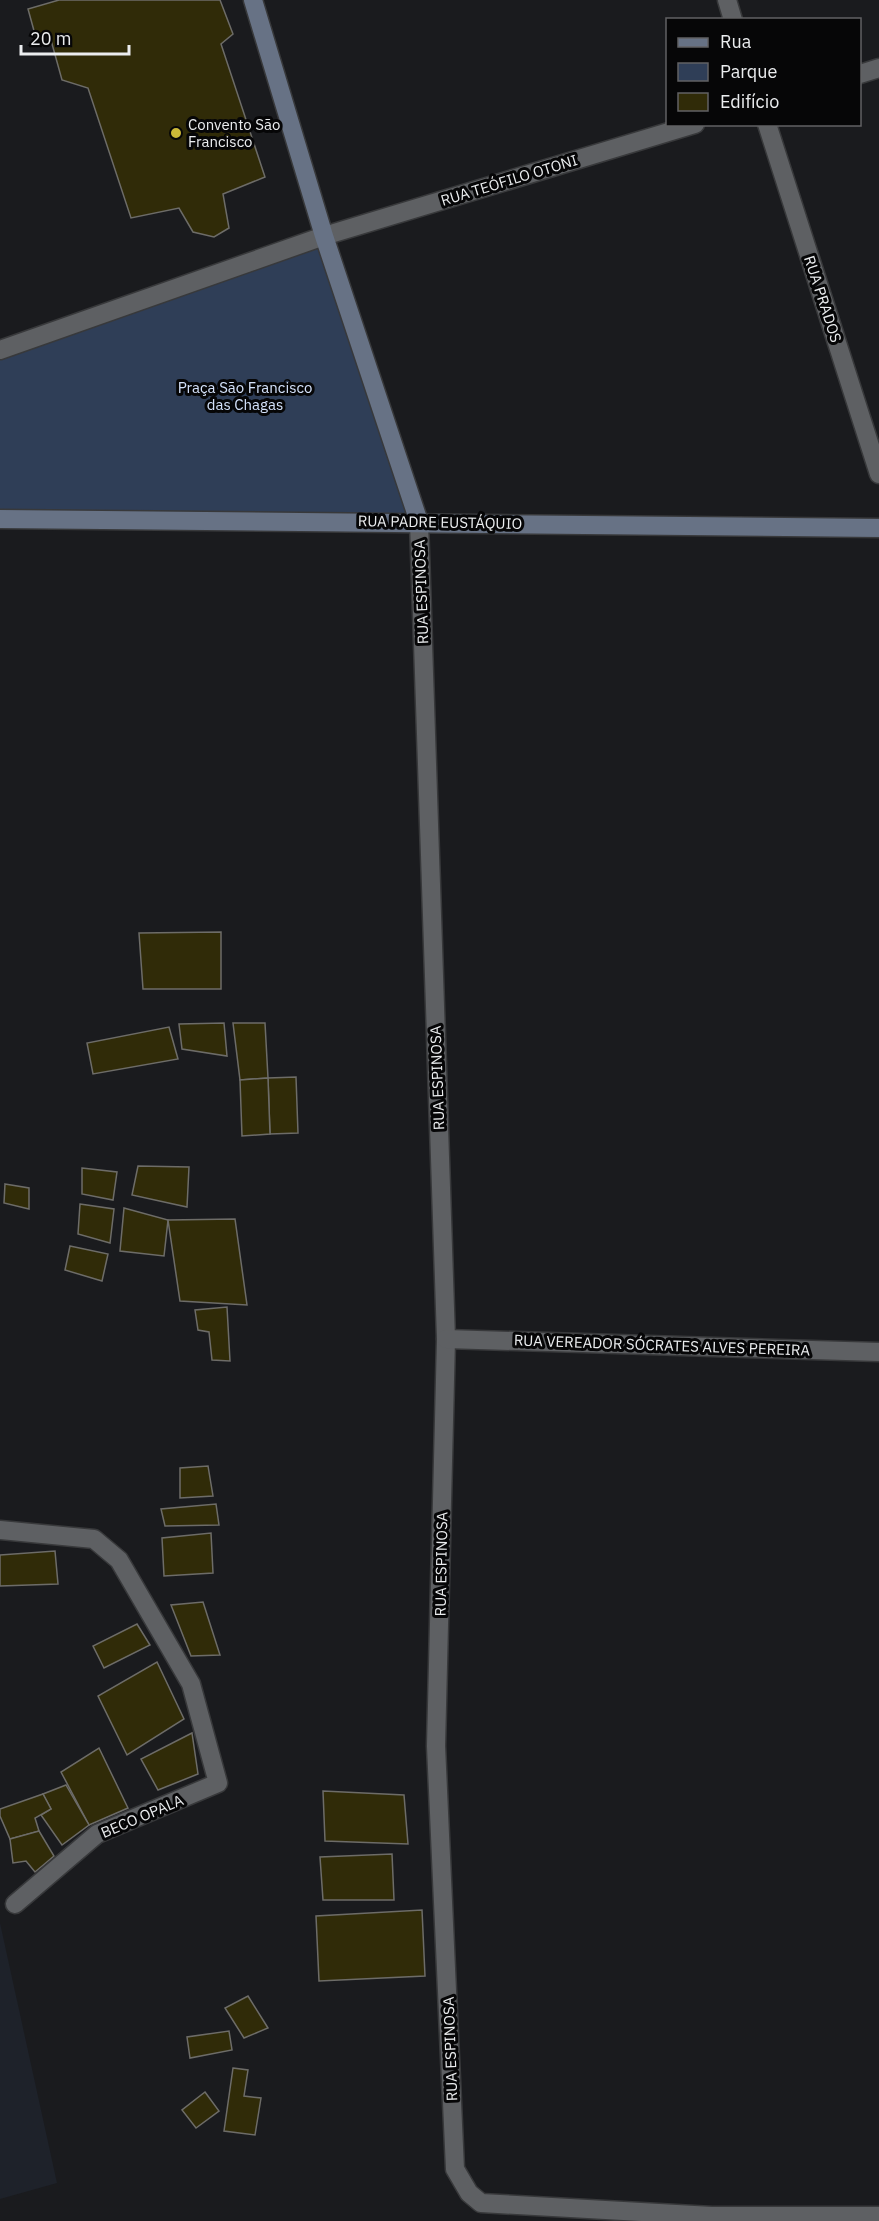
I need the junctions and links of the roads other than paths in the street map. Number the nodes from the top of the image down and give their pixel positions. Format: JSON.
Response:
{"nodes":[{"id":1,"x":252,"y":0,"type":"edge"},
{"id":2,"x":727,"y":0,"type":"edge"},
{"id":3,"x":732,"y":18,"type":"edge"},
{"id":4,"x":879,"y":68,"type":"edge"},
{"id":5,"x":861,"y":74,"type":"edge"},
{"id":6,"x":687,"y":126,"type":"edge"},
{"id":7,"x":768,"y":126,"type":"edge"},
{"id":8,"x":324,"y":236,"type":"junction"},
{"id":9,"x":0,"y":350,"type":"edge"},
{"id":10,"x":879,"y":474,"type":"edge"},
{"id":11,"x":0,"y":519,"type":"edge"},
{"id":12,"x":419,"y":522,"type":"junction"},
{"id":13,"x":879,"y":528,"type":"edge"},
{"id":14,"x":446,"y":1339,"type":"junction"},
{"id":15,"x":879,"y":1352,"type":"edge"},
{"id":16,"x":0,"y":1530,"type":"edge"},
{"id":17,"x":15,"y":1904,"type":"dead end"},
{"id":18,"x":879,"y":2216,"type":"edge"}],
"edges":[{"from":1,"to":8,"type":"main road","name":"RUA ESPINOSA"},
{"from":2,"to":3,"type":"street"},
{"from":4,"to":5,"type":"street"},
{"from":6,"to":8,"type":"street","name":"RUA TEÓFILO OTONI"},
{"from":7,"to":10,"type":"street","name":"RUA PRADOS"},
{"from":8,"to":9,"type":"street"},
{"from":8,"to":12,"type":"main road","name":"RUA ESPINOSA"},
{"from":11,"to":12,"type":"main road","name":"RUA PADRE EUSTÁQUIO"},
{"from":12,"to":13,"type":"main road","name":"RUA PADRE EUSTÁQUIO"},
{"from":12,"to":14,"type":"street","name":"RUA ESPINOSA"},
{"from":14,"to":15,"type":"street","name":"RUA VEREADOR SÓCRATES ALVES PEREIRA"},
{"from":14,"to":18,"type":"street","name":"RUA ESPINOSA"},
{"from":16,"to":17,"type":"street","name":"BECO OPALA"}]}
